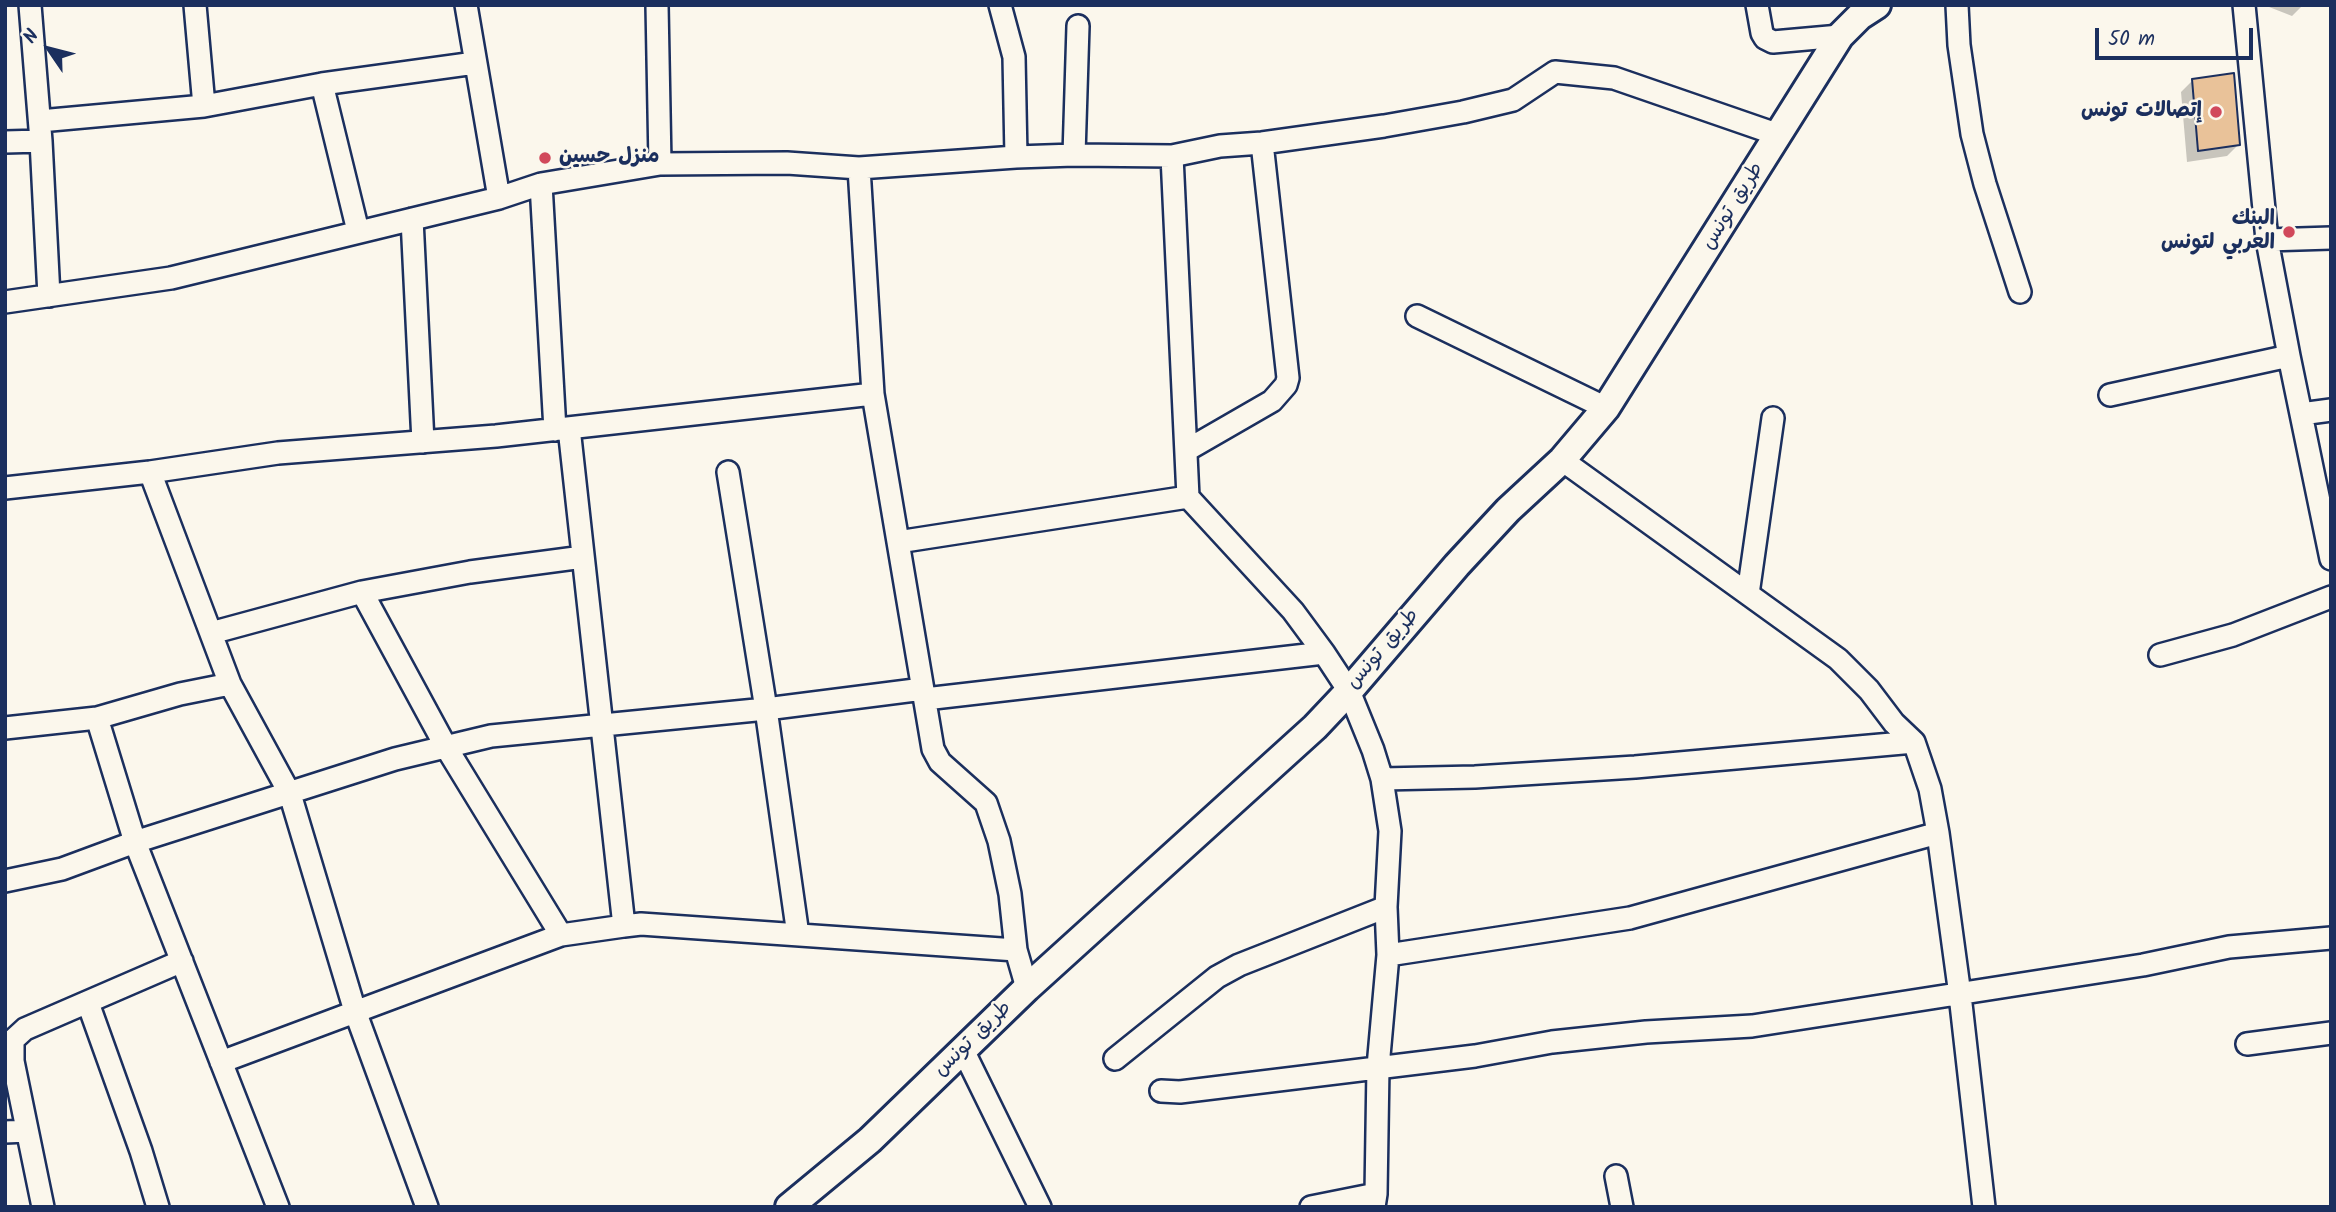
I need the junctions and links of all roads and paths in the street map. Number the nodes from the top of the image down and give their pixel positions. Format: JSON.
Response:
{"nodes":[{"id":1,"x":30,"y":5,"type":"edge"},
{"id":2,"x":195,"y":5,"type":"edge"},
{"id":3,"x":466,"y":5,"type":"edge"},
{"id":4,"x":657,"y":5,"type":"edge"},
{"id":5,"x":1000,"y":5,"type":"edge"},
{"id":6,"x":1756,"y":5,"type":"edge"},
{"id":7,"x":1877,"y":5,"type":"edge"},
{"id":8,"x":1957,"y":5,"type":"edge"},
{"id":9,"x":2244,"y":5,"type":"edge"},
{"id":10,"x":1078,"y":26,"type":"dead end"},
{"id":11,"x":1840,"y":36,"type":"junction"},
{"id":12,"x":475,"y":63,"type":"junction"},
{"id":13,"x":322,"y":84,"type":"junction"},
{"id":14,"x":204,"y":106,"type":"junction"},
{"id":15,"x":41,"y":131,"type":"junction"},
{"id":16,"x":1779,"y":135,"type":"junction"},
{"id":17,"x":5,"y":142,"type":"edge"},
{"id":18,"x":1262,"y":143,"type":"junction"},
{"id":19,"x":1074,"y":155,"type":"junction"},
{"id":20,"x":1172,"y":156,"type":"junction"},
{"id":21,"x":1016,"y":157,"type":"junction"},
{"id":22,"x":660,"y":164,"type":"junction"},
{"id":23,"x":859,"y":169,"type":"junction"},
{"id":24,"x":541,"y":184,"type":"junction"},
{"id":25,"x":499,"y":198,"type":"junction"},
{"id":26,"x":412,"y":219,"type":"junction"},
{"id":27,"x":358,"y":231,"type":"junction"},
{"id":28,"x":2331,"y":239,"type":"edge"},
{"id":29,"x":2267,"y":240,"type":"junction"},
{"id":30,"x":2020,"y":292,"type":"dead end"},
{"id":31,"x":49,"y":296,"type":"junction"},
{"id":32,"x":5,"y":302,"type":"edge"},
{"id":33,"x":1417,"y":316,"type":"dead end"},
{"id":34,"x":2289,"y":356,"type":"junction"},
{"id":35,"x":873,"y":394,"type":"junction"},
{"id":36,"x":2110,"y":395,"type":"dead end"},
{"id":37,"x":1606,"y":408,"type":"junction"},
{"id":38,"x":2331,"y":410,"type":"edge"},
{"id":39,"x":2301,"y":414,"type":"junction"},
{"id":40,"x":1773,"y":418,"type":"dead end"},
{"id":41,"x":562,"y":429,"type":"junction"},
{"id":42,"x":423,"y":442,"type":"junction"},
{"id":43,"x":1187,"y":450,"type":"junction"},
{"id":44,"x":1562,"y":460,"type":"junction"},
{"id":45,"x":150,"y":472,"type":"junction"},
{"id":46,"x":728,"y":472,"type":"dead end"},
{"id":47,"x":5,"y":488,"type":"edge"},
{"id":48,"x":1188,"y":497,"type":"junction"},
{"id":49,"x":898,"y":542,"type":"junction"},
{"id":50,"x":583,"y":557,"type":"junction"},
{"id":51,"x":2331,"y":559,"type":"edge"},
{"id":52,"x":362,"y":592,"type":"junction"},
{"id":53,"x":1748,"y":594,"type":"junction"},
{"id":54,"x":2331,"y":597,"type":"edge"},
{"id":55,"x":211,"y":633,"type":"junction"},
{"id":56,"x":1324,"y":653,"type":"junction"},
{"id":57,"x":2160,"y":655,"type":"dead end"},
{"id":58,"x":230,"y":684,"type":"junction"},
{"id":59,"x":1349,"y":691,"type":"junction"},
{"id":60,"x":924,"y":694,"type":"junction"},
{"id":61,"x":766,"y":709,"type":"junction"},
{"id":62,"x":97,"y":718,"type":"junction"},
{"id":63,"x":603,"y":725,"type":"junction"},
{"id":64,"x":5,"y":728,"type":"edge"},
{"id":65,"x":1914,"y":742,"type":"junction"},
{"id":66,"x":446,"y":747,"type":"junction"},
{"id":67,"x":1382,"y":779,"type":"junction"},
{"id":68,"x":290,"y":793,"type":"junction"},
{"id":69,"x":1938,"y":833,"type":"junction"},
{"id":70,"x":135,"y":842,"type":"junction"},
{"id":71,"x":5,"y":881,"type":"edge"},
{"id":72,"x":1386,"y":907,"type":"junction"},
{"id":73,"x":624,"y":926,"type":"junction"},
{"id":74,"x":798,"y":935,"type":"junction"},
{"id":75,"x":561,"y":936,"type":"junction"},
{"id":76,"x":2331,"y":938,"type":"edge"},
{"id":77,"x":1016,"y":950,"type":"junction"},
{"id":78,"x":1388,"y":955,"type":"junction"},
{"id":79,"x":182,"y":961,"type":"junction"},
{"id":80,"x":1027,"y":988,"type":"junction"},
{"id":81,"x":1960,"y":995,"type":"junction"},
{"id":82,"x":88,"y":1003,"type":"junction"},
{"id":83,"x":355,"y":1011,"type":"junction"},
{"id":84,"x":2331,"y":1033,"type":"edge"},
{"id":85,"x":2247,"y":1044,"type":"dead end"},
{"id":86,"x":963,"y":1051,"type":"junction"},
{"id":87,"x":1115,"y":1059,"type":"dead end"},
{"id":88,"x":222,"y":1062,"type":"junction"},
{"id":89,"x":1378,"y":1067,"type":"junction"},
{"id":90,"x":1161,"y":1091,"type":"dead end"},
{"id":91,"x":27,"y":1130,"type":"junction"},
{"id":92,"x":5,"y":1132,"type":"edge"},
{"id":93,"x":1616,"y":1176,"type":"dead end"},
{"id":94,"x":1375,"y":1200,"type":"edge"},
{"id":95,"x":43,"y":1207,"type":"edge"},
{"id":96,"x":158,"y":1207,"type":"edge"},
{"id":97,"x":278,"y":1207,"type":"edge"},
{"id":98,"x":427,"y":1207,"type":"edge"},
{"id":99,"x":789,"y":1207,"type":"edge"},
{"id":100,"x":1040,"y":1207,"type":"edge"},
{"id":101,"x":1311,"y":1207,"type":"edge"},
{"id":102,"x":1622,"y":1207,"type":"edge"},
{"id":103,"x":1984,"y":1207,"type":"edge"}],
"edges":[{"from":1,"to":15,"type":"street"},
{"from":2,"to":14,"type":"street"},
{"from":3,"to":12,"type":"street"},
{"from":4,"to":22,"type":"street"},
{"from":5,"to":21,"type":"street"},
{"from":6,"to":11,"type":"street"},
{"from":7,"to":11,"type":"main road","name":"طريق تونس"},
{"from":8,"to":30,"type":"street"},
{"from":9,"to":29,"type":"street"},
{"from":10,"to":19,"type":"street"},
{"from":11,"to":16,"type":"main road","name":"طريق تونس"},
{"from":12,"to":13,"type":"street"},
{"from":12,"to":25,"type":"street"},
{"from":13,"to":14,"type":"street"},
{"from":13,"to":27,"type":"street"},
{"from":14,"to":15,"type":"street"},
{"from":15,"to":17,"type":"street"},
{"from":15,"to":31,"type":"street"},
{"from":16,"to":18,"type":"street"},
{"from":16,"to":37,"type":"main road","name":"طريق تونس"},
{"from":18,"to":20,"type":"street"},
{"from":18,"to":43,"type":"street"},
{"from":19,"to":20,"type":"street"},
{"from":19,"to":21,"type":"street"},
{"from":20,"to":43,"type":"street"},
{"from":21,"to":23,"type":"street"},
{"from":22,"to":23,"type":"street"},
{"from":22,"to":24,"type":"street"},
{"from":23,"to":35,"type":"street"},
{"from":24,"to":25,"type":"street"},
{"from":24,"to":41,"type":"street"},
{"from":25,"to":26,"type":"street"},
{"from":26,"to":27,"type":"street"},
{"from":26,"to":42,"type":"street"},
{"from":27,"to":31,"type":"street"},
{"from":28,"to":29,"type":"street"},
{"from":29,"to":34,"type":"street"},
{"from":31,"to":32,"type":"street"},
{"from":33,"to":37,"type":"street"},
{"from":34,"to":36,"type":"street"},
{"from":34,"to":39,"type":"street"},
{"from":35,"to":41,"type":"street"},
{"from":35,"to":49,"type":"street"},
{"from":37,"to":44,"type":"main road","name":"طريق تونس"},
{"from":38,"to":39,"type":"street"},
{"from":39,"to":51,"type":"street"},
{"from":40,"to":53,"type":"street"},
{"from":41,"to":42,"type":"street"},
{"from":41,"to":50,"type":"street"},
{"from":42,"to":45,"type":"street"},
{"from":43,"to":48,"type":"street"},
{"from":44,"to":53,"type":"street"},
{"from":44,"to":59,"type":"main road","name":"طريق تونس"},
{"from":45,"to":47,"type":"street"},
{"from":45,"to":55,"type":"street"},
{"from":46,"to":61,"type":"street"},
{"from":48,"to":49,"type":"street"},
{"from":48,"to":56,"type":"street"},
{"from":49,"to":60,"type":"street"},
{"from":50,"to":52,"type":"street"},
{"from":50,"to":63,"type":"street"},
{"from":52,"to":55,"type":"street"},
{"from":52,"to":66,"type":"street"},
{"from":53,"to":65,"type":"street"},
{"from":54,"to":57,"type":"street"},
{"from":55,"to":58,"type":"street"},
{"from":56,"to":59,"type":"street"},
{"from":56,"to":60,"type":"street"},
{"from":58,"to":62,"type":"street"},
{"from":58,"to":68,"type":"street"},
{"from":59,"to":67,"type":"street"},
{"from":59,"to":80,"type":"main road","name":"طريق تونس"},
{"from":60,"to":61,"type":"street"},
{"from":60,"to":77,"type":"street"},
{"from":61,"to":63,"type":"street"},
{"from":61,"to":74,"type":"street"},
{"from":62,"to":64,"type":"street"},
{"from":62,"to":70,"type":"street"},
{"from":63,"to":66,"type":"street"},
{"from":63,"to":73,"type":"street"},
{"from":65,"to":67,"type":"street"},
{"from":65,"to":69,"type":"street"},
{"from":66,"to":68,"type":"street"},
{"from":66,"to":75,"type":"street"},
{"from":67,"to":72,"type":"street"},
{"from":68,"to":70,"type":"street"},
{"from":68,"to":83,"type":"street"},
{"from":69,"to":78,"type":"street"},
{"from":69,"to":81,"type":"street"},
{"from":70,"to":71,"type":"street"},
{"from":70,"to":79,"type":"street"},
{"from":72,"to":78,"type":"street"},
{"from":72,"to":87,"type":"street"},
{"from":73,"to":74,"type":"street"},
{"from":73,"to":75,"type":"street"},
{"from":74,"to":77,"type":"street"},
{"from":75,"to":83,"type":"street"},
{"from":76,"to":81,"type":"street"},
{"from":77,"to":80,"type":"street"},
{"from":78,"to":89,"type":"street"},
{"from":79,"to":82,"type":"street"},
{"from":79,"to":88,"type":"street"},
{"from":80,"to":86,"type":"main road","name":"طريق تونس"},
{"from":81,"to":89,"type":"street"},
{"from":81,"to":103,"type":"street"},
{"from":82,"to":91,"type":"street"},
{"from":82,"to":96,"type":"street"},
{"from":83,"to":88,"type":"street"},
{"from":83,"to":98,"type":"street"},
{"from":84,"to":85,"type":"street"},
{"from":86,"to":99,"type":"main road","name":"طريق تونس"},
{"from":86,"to":100,"type":"street"},
{"from":88,"to":97,"type":"street"},
{"from":89,"to":90,"type":"street"},
{"from":89,"to":94,"type":"street"},
{"from":91,"to":92,"type":"street"},
{"from":91,"to":95,"type":"street"},
{"from":93,"to":102,"type":"street"},
{"from":94,"to":101,"type":"street"}]}
